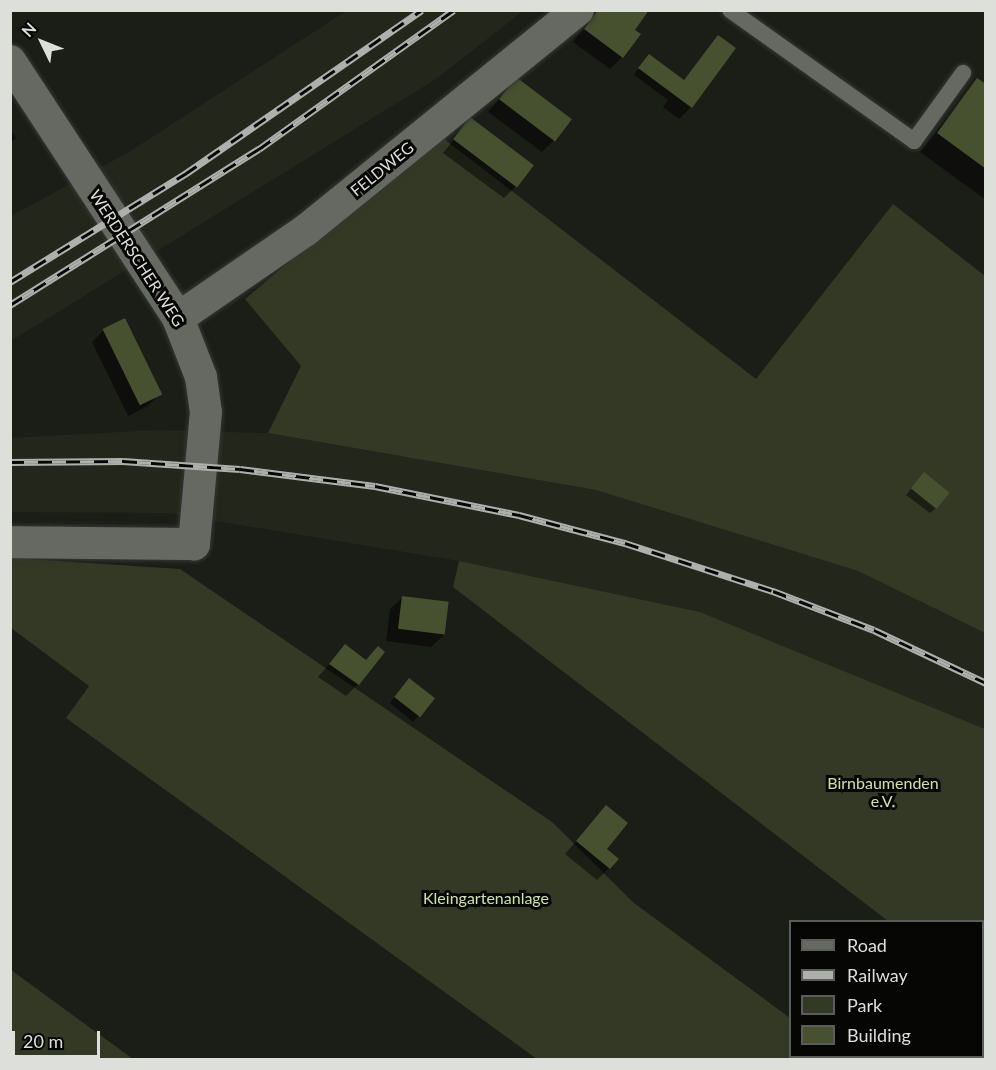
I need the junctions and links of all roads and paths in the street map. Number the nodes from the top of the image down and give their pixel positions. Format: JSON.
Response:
{"nodes":[{"id":1,"x":578,"y":10,"type":"edge"},
{"id":2,"x":730,"y":10,"type":"edge"},
{"id":3,"x":10,"y":61,"type":"edge"},
{"id":4,"x":963,"y":73,"type":"dead end"},
{"id":5,"x":178,"y":318,"type":"junction"},
{"id":6,"x":10,"y":542,"type":"edge"}],
"edges":[{"from":1,"to":5,"type":"street","name":"FELDWEG"},
{"from":2,"to":4,"type":"lane"},
{"from":3,"to":5,"type":"street","name":"WERDERSCHER WEG"},
{"from":5,"to":6,"type":"street","name":"WERDERSCHER WEG"}]}
